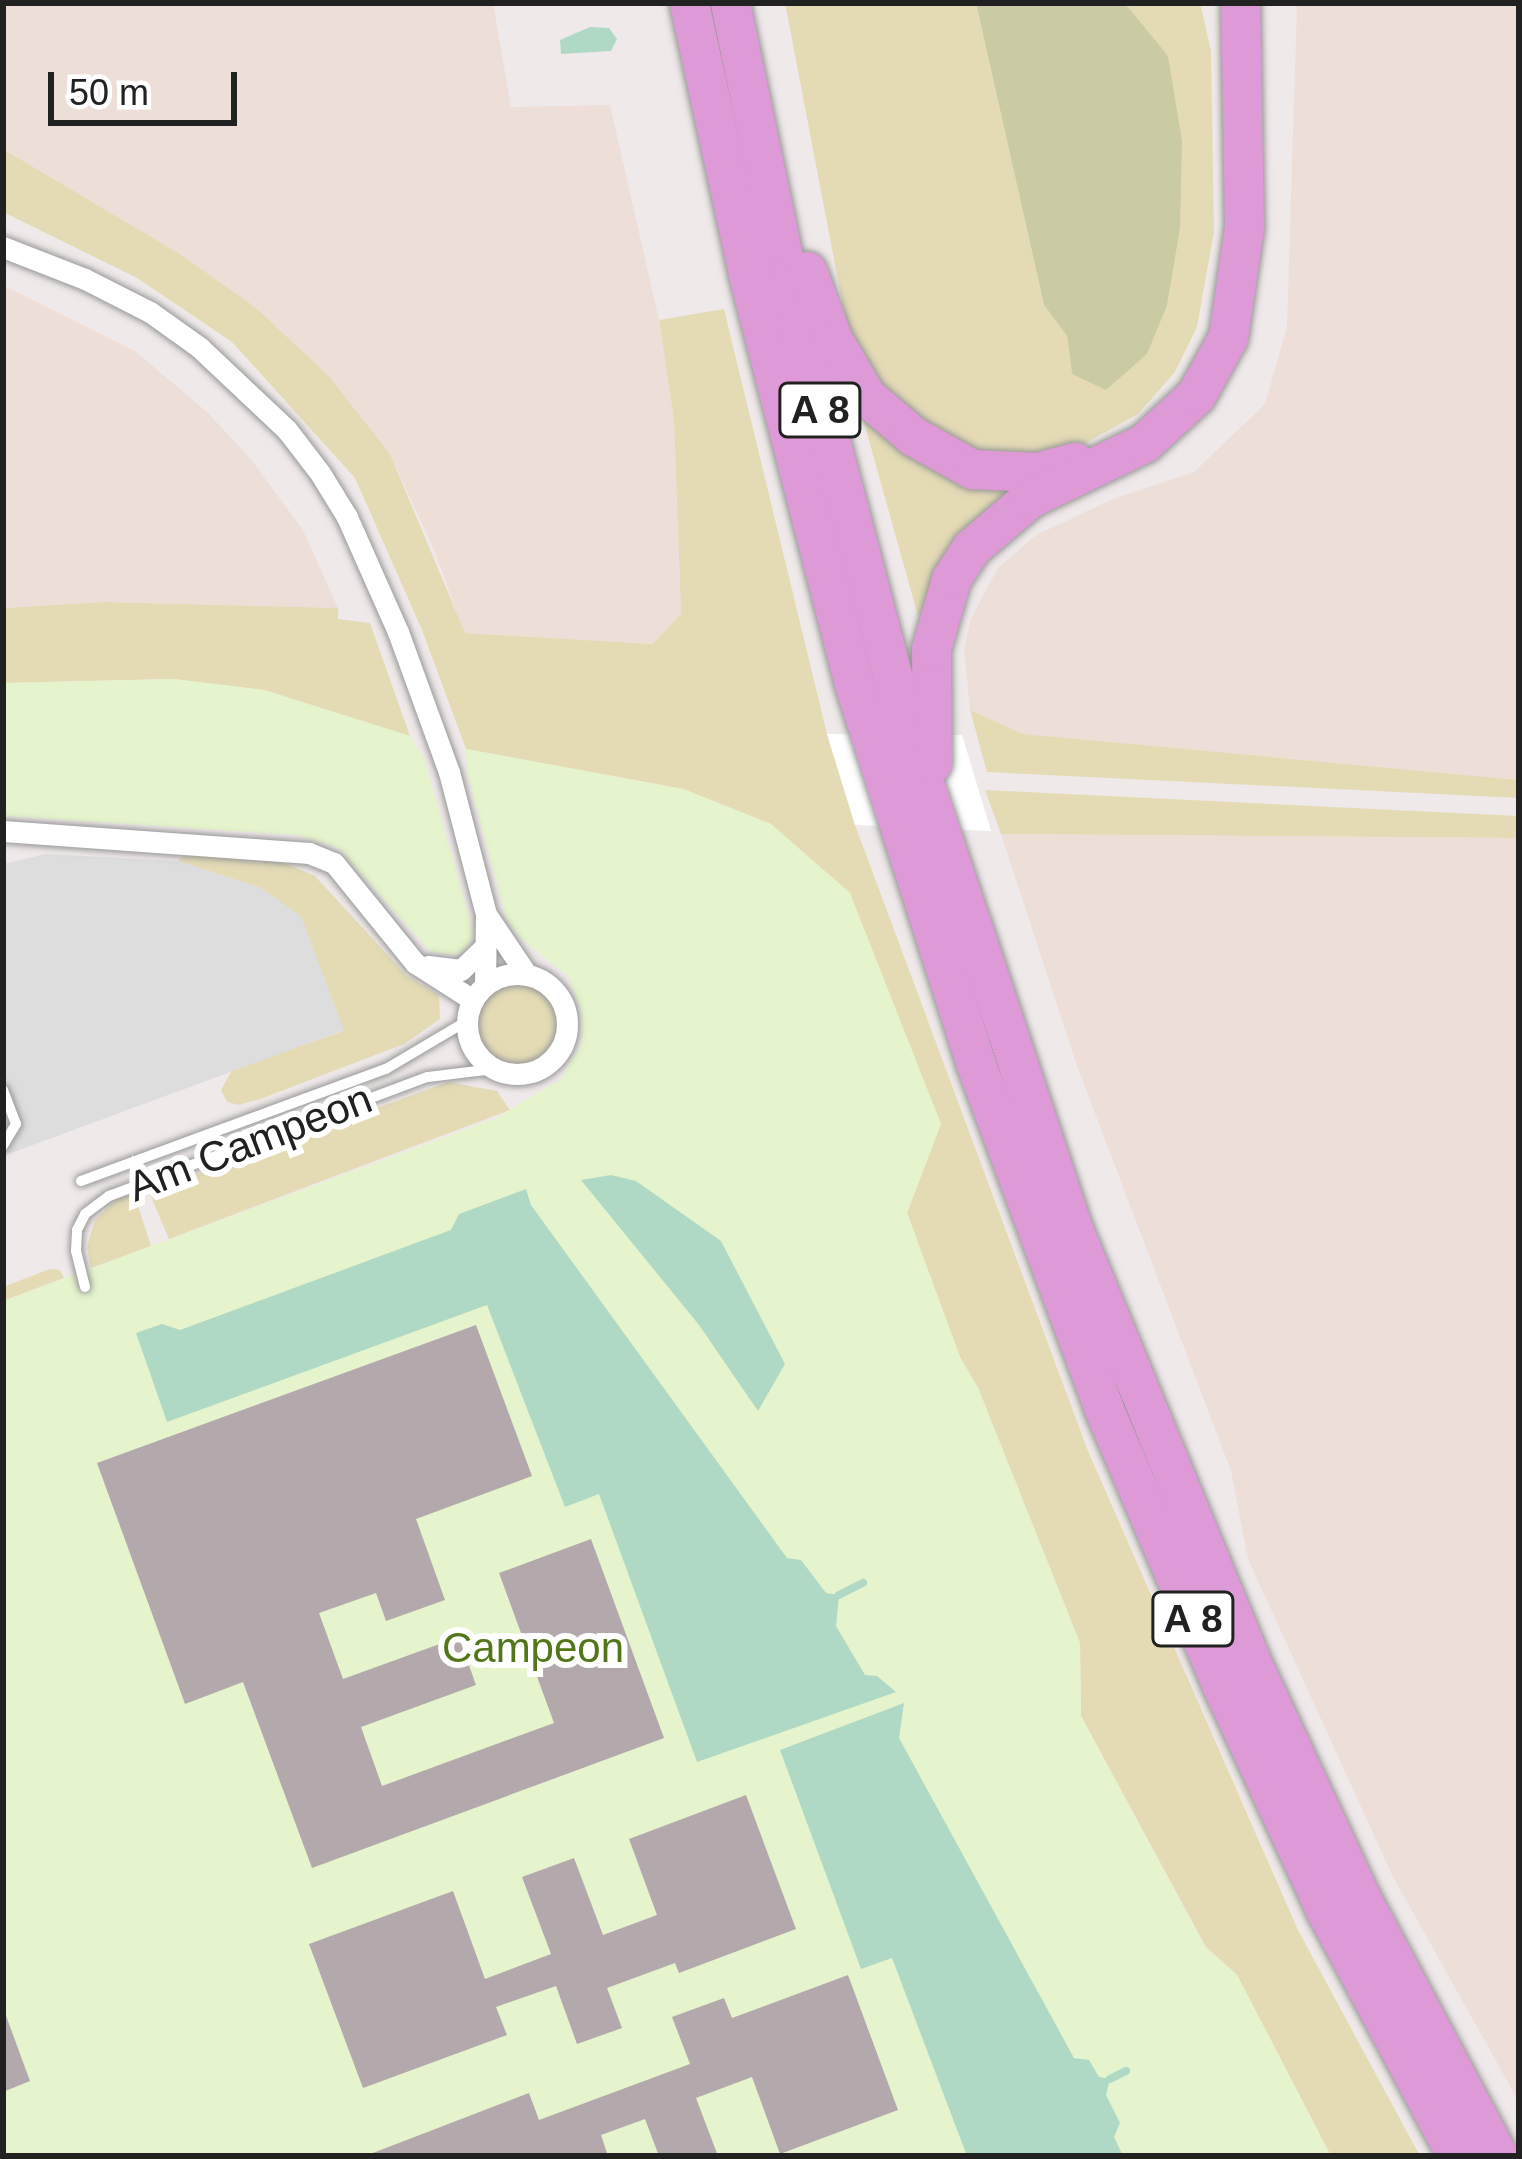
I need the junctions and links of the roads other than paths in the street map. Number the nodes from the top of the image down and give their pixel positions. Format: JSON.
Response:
{"nodes":[{"id":1,"x":689,"y":3,"type":"edge"},
{"id":2,"x":730,"y":3,"type":"edge"},
{"id":3,"x":1240,"y":3,"type":"edge"},
{"id":4,"x":746,"y":82,"type":"junction"},
{"id":5,"x":3,"y":248,"type":"edge"},
{"id":6,"x":1144,"y":443,"type":"junction"},
{"id":7,"x":919,"y":735,"type":"junction"},
{"id":8,"x":916,"y":828,"type":"junction"},
{"id":9,"x":3,"y":831,"type":"edge"},
{"id":10,"x":486,"y":914,"type":"junction"},
{"id":11,"x":483,"y":949,"type":"junction"},
{"id":12,"x":415,"y":963,"type":"junction"},
{"id":13,"x":527,"y":975,"type":"junction"},
{"id":14,"x":475,"y":1002,"type":"junction"},
{"id":15,"x":494,"y":1069,"type":"junction"},
{"id":16,"x":3,"y":1090,"type":"edge"},
{"id":17,"x":3,"y":1146,"type":"edge"},
{"id":18,"x":81,"y":1181,"type":"dead end"},
{"id":19,"x":85,"y":1287,"type":"dead end"},
{"id":20,"x":1457,"y":2156,"type":"edge"},
{"id":21,"x":1498,"y":2156,"type":"edge"}],
"edges":[{"from":1,"to":8,"type":"highway","number":"A 8"},
{"from":2,"to":4,"type":"highway","number":"A 8"},
{"from":3,"to":6,"type":"highway"},
{"from":4,"to":6,"type":"highway"},
{"from":4,"to":7,"type":"highway","number":"A 8"},
{"from":5,"to":10,"type":"street"},
{"from":6,"to":7,"type":"highway"},
{"from":7,"to":8,"type":"highway"},
{"from":8,"to":20,"type":"highway","number":"A 8"},
{"from":8,"to":21,"type":"highway","number":"A 8"},
{"from":9,"to":12,"type":"street"},
{"from":10,"to":11,"type":"street"},
{"from":10,"to":13,"type":"street"},
{"from":11,"to":12,"type":"street"},
{"from":11,"to":14,"type":"street"},
{"from":12,"to":14,"type":"street"},
{"from":13,"to":14,"type":"street"},
{"from":13,"to":15,"type":"street"},
{"from":14,"to":15,"type":"street"},
{"from":14,"to":18,"type":"lane","name":"Am Campeon"},
{"from":15,"to":19,"type":"lane","name":"Am Campeon"},
{"from":16,"to":17,"type":"lane"}]}
